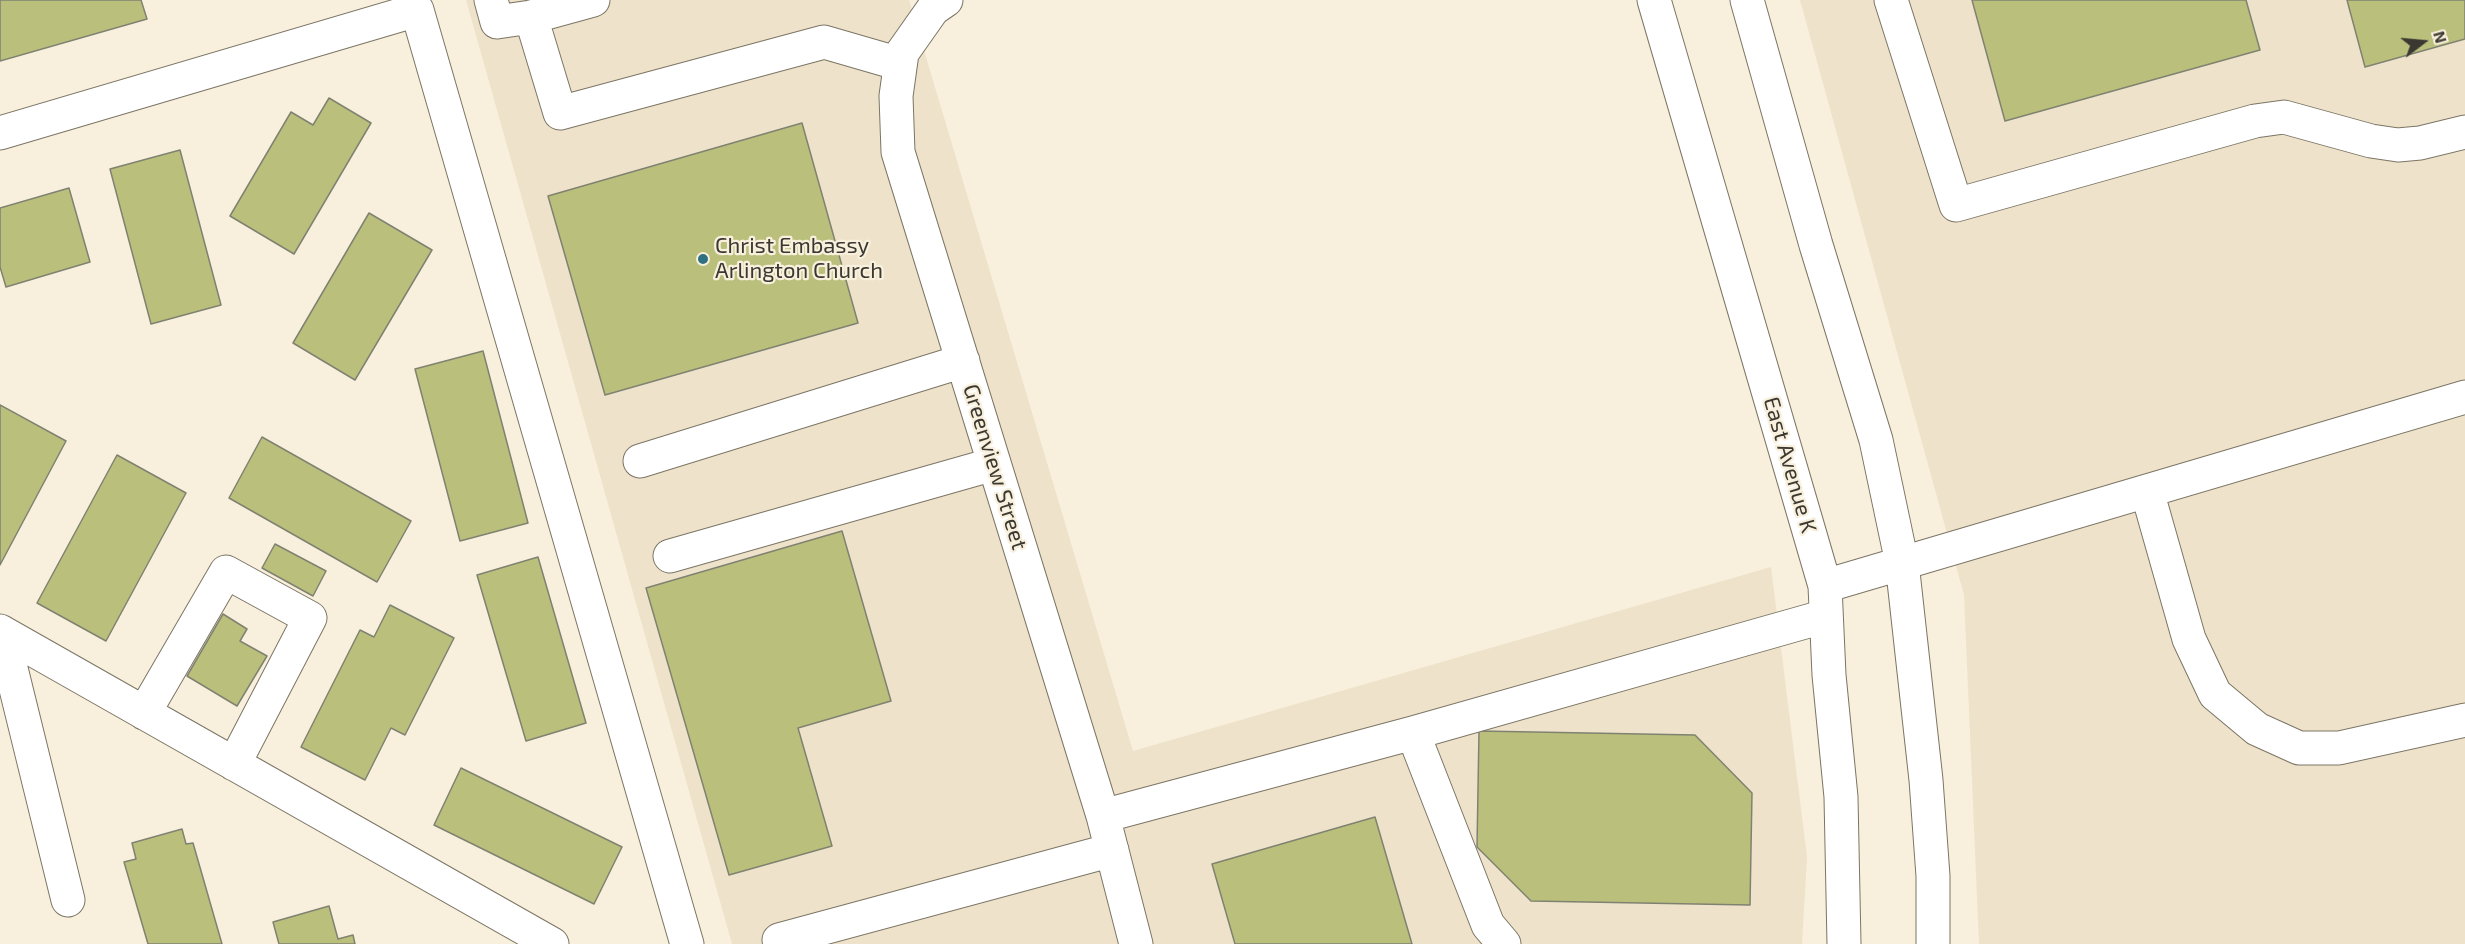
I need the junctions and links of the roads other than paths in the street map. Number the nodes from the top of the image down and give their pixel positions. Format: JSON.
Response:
{"nodes":[{"id":1,"x":491,"y":0,"type":"edge"},
{"id":2,"x":593,"y":0,"type":"edge"},
{"id":3,"x":946,"y":0,"type":"edge"},
{"id":4,"x":1654,"y":0,"type":"edge"},
{"id":5,"x":1747,"y":0,"type":"edge"},
{"id":6,"x":1892,"y":0,"type":"edge"},
{"id":7,"x":531,"y":17,"type":"junction"},
{"id":8,"x":900,"y":64,"type":"junction"},
{"id":9,"x":2465,"y":132,"type":"edge"},
{"id":10,"x":0,"y":133,"type":"edge"},
{"id":11,"x":963,"y":362,"type":"junction"},
{"id":12,"x":2465,"y":397,"type":"edge"},
{"id":13,"x":640,"y":461,"type":"dead end"},
{"id":14,"x":994,"y":464,"type":"junction"},
{"id":15,"x":2147,"y":490,"type":"junction"},
{"id":16,"x":670,"y":556,"type":"dead end"},
{"id":17,"x":1902,"y":563,"type":"junction"},
{"id":18,"x":1825,"y":601,"type":"junction"},
{"id":19,"x":1,"y":632,"type":"edge"},
{"id":20,"x":144,"y":713,"type":"junction"},
{"id":21,"x":2465,"y":720,"type":"edge"},
{"id":22,"x":1413,"y":733,"type":"junction"},
{"id":23,"x":234,"y":764,"type":"junction"},
{"id":24,"x":1103,"y":816,"type":"junction"},
{"id":25,"x":1112,"y":850,"type":"junction"},
{"id":26,"x":68,"y":900,"type":"dead end"},
{"id":27,"x":779,"y":940,"type":"dead end"},
{"id":28,"x":552,"y":944,"type":"edge"},
{"id":29,"x":687,"y":944,"type":"edge"},
{"id":30,"x":1136,"y":944,"type":"edge"},
{"id":31,"x":1504,"y":944,"type":"edge"},
{"id":32,"x":1844,"y":944,"type":"edge"},
{"id":33,"x":1933,"y":944,"type":"edge"}],
"edges":[{"from":1,"to":7,"type":"street"},
{"from":2,"to":7,"type":"street"},
{"from":3,"to":8,"type":"street","name":"Greenview Street"},
{"from":4,"to":18,"type":"street","name":"East Avenue K"},
{"from":5,"to":17,"type":"street"},
{"from":6,"to":9,"type":"street"},
{"from":7,"to":8,"type":"street"},
{"from":8,"to":11,"type":"street","name":"Greenview Street"},
{"from":10,"to":29,"type":"street"},
{"from":11,"to":13,"type":"street"},
{"from":11,"to":14,"type":"street","name":"Greenview Street"},
{"from":12,"to":15,"type":"street"},
{"from":14,"to":16,"type":"street"},
{"from":14,"to":24,"type":"street","name":"Greenview Street"},
{"from":15,"to":17,"type":"street"},
{"from":15,"to":21,"type":"street"},
{"from":17,"to":18,"type":"street"},
{"from":17,"to":33,"type":"street"},
{"from":18,"to":22,"type":"street"},
{"from":18,"to":32,"type":"street","name":"East Avenue K"},
{"from":19,"to":20,"type":"street"},
{"from":19,"to":26,"type":"street"},
{"from":20,"to":23,"type":"street"},
{"from":20,"to":23,"type":"street"},
{"from":22,"to":24,"type":"street"},
{"from":22,"to":31,"type":"street"},
{"from":23,"to":28,"type":"street"},
{"from":24,"to":25,"type":"street","name":"Greenview Street"},
{"from":25,"to":27,"type":"street"},
{"from":25,"to":30,"type":"street","name":"Greenview Street"}]}
